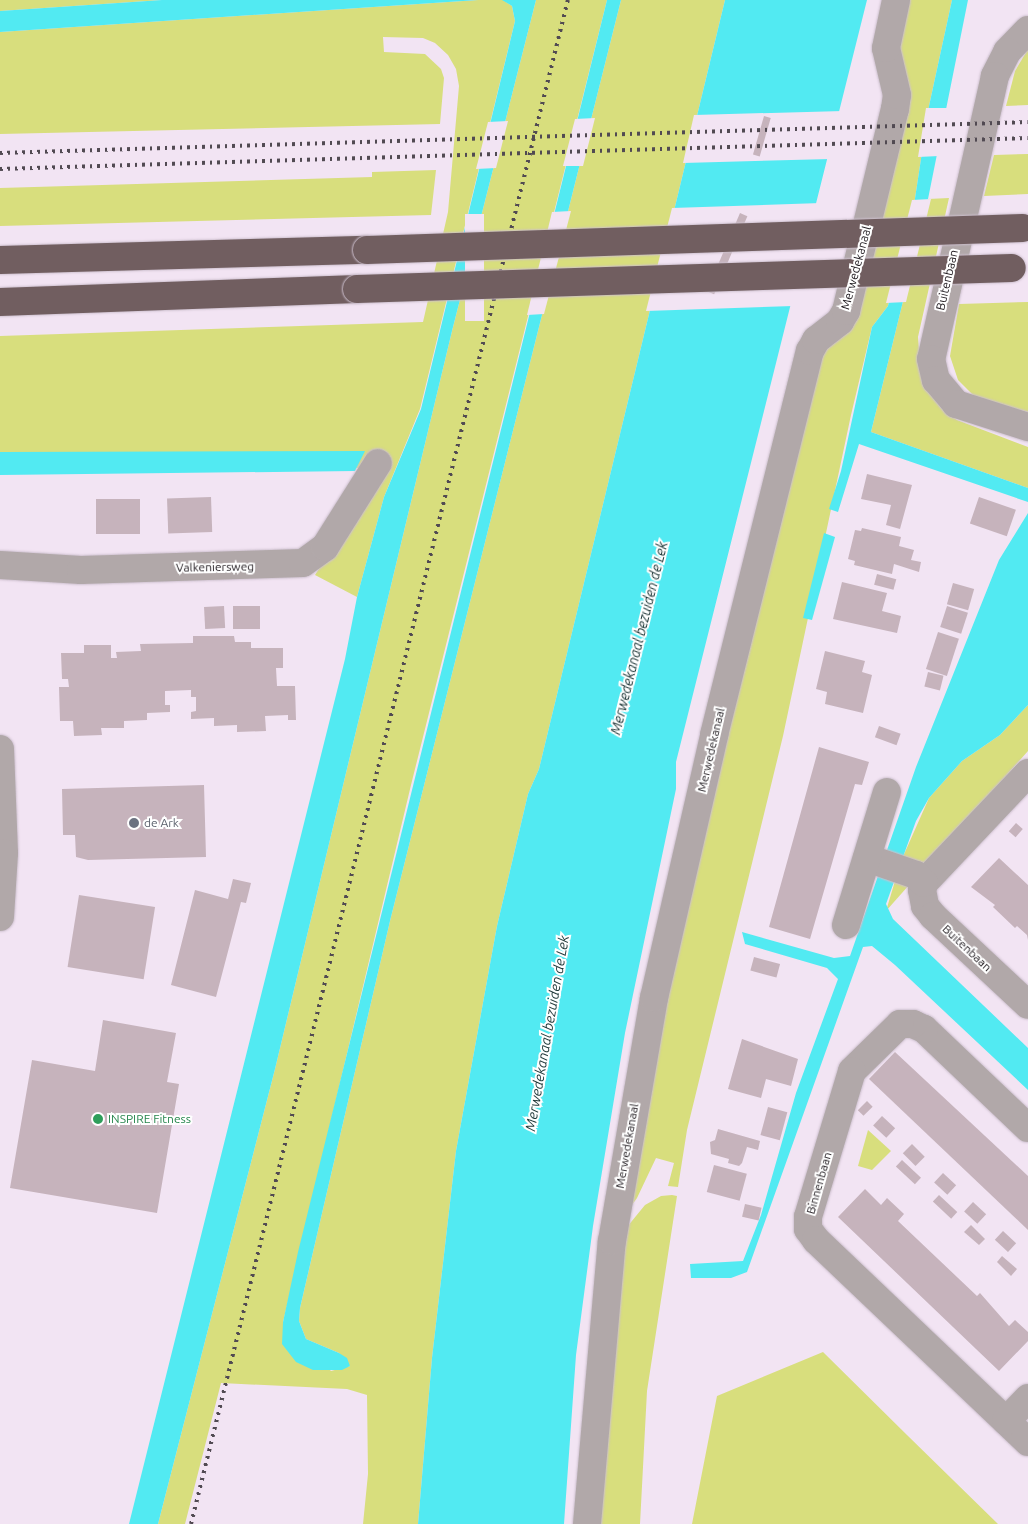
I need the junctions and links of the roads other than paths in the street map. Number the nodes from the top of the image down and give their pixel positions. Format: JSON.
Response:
{"nodes":[{"id":1,"x":896,"y":0,"type":"edge"},
{"id":2,"x":1028,"y":30,"type":"edge"},
{"id":3,"x":1025,"y":228,"type":"edge"},
{"id":4,"x":0,"y":260,"type":"edge"},
{"id":5,"x":1020,"y":268,"type":"edge"},
{"id":6,"x":0,"y":302,"type":"edge"},
{"id":7,"x":1028,"y":427,"type":"edge"},
{"id":8,"x":378,"y":463,"type":"dead end"},
{"id":9,"x":0,"y":565,"type":"edge"},
{"id":10,"x":0,"y":749,"type":"edge"},
{"id":11,"x":1028,"y":773,"type":"edge"},
{"id":12,"x":887,"y":792,"type":"dead end"},
{"id":13,"x":871,"y":859,"type":"junction"},
{"id":14,"x":916,"y":878,"type":"junction"},
{"id":15,"x":0,"y":917,"type":"edge"},
{"id":16,"x":846,"y":924,"type":"dead end"},
{"id":17,"x":1028,"y":1005,"type":"edge"},
{"id":18,"x":1028,"y":1128,"type":"edge"},
{"id":19,"x":1028,"y":1398,"type":"edge"},
{"id":20,"x":1006,"y":1421,"type":"junction"},
{"id":21,"x":1028,"y":1442,"type":"edge"},
{"id":22,"x":587,"y":1524,"type":"edge"}],
"edges":[{"from":1,"to":22,"type":"street","name":"Merwedekanaal"},
{"from":2,"to":7,"type":"street","name":"Buitenbaan"},
{"from":3,"to":4,"type":"highway","bridge":true},
{"from":5,"to":6,"type":"highway","bridge":true},
{"from":8,"to":9,"type":"street","name":"Valkeniersweg"},
{"from":10,"to":15,"type":"street"},
{"from":11,"to":14,"type":"street"},
{"from":12,"to":13,"type":"street"},
{"from":13,"to":14,"type":"street"},
{"from":13,"to":16,"type":"street"},
{"from":14,"to":17,"type":"street","name":"Buitenbaan"},
{"from":18,"to":20,"type":"street","name":"Binnenbaan"},
{"from":19,"to":20,"type":"street"},
{"from":20,"to":21,"type":"street","name":"Binnenbaan"}]}
